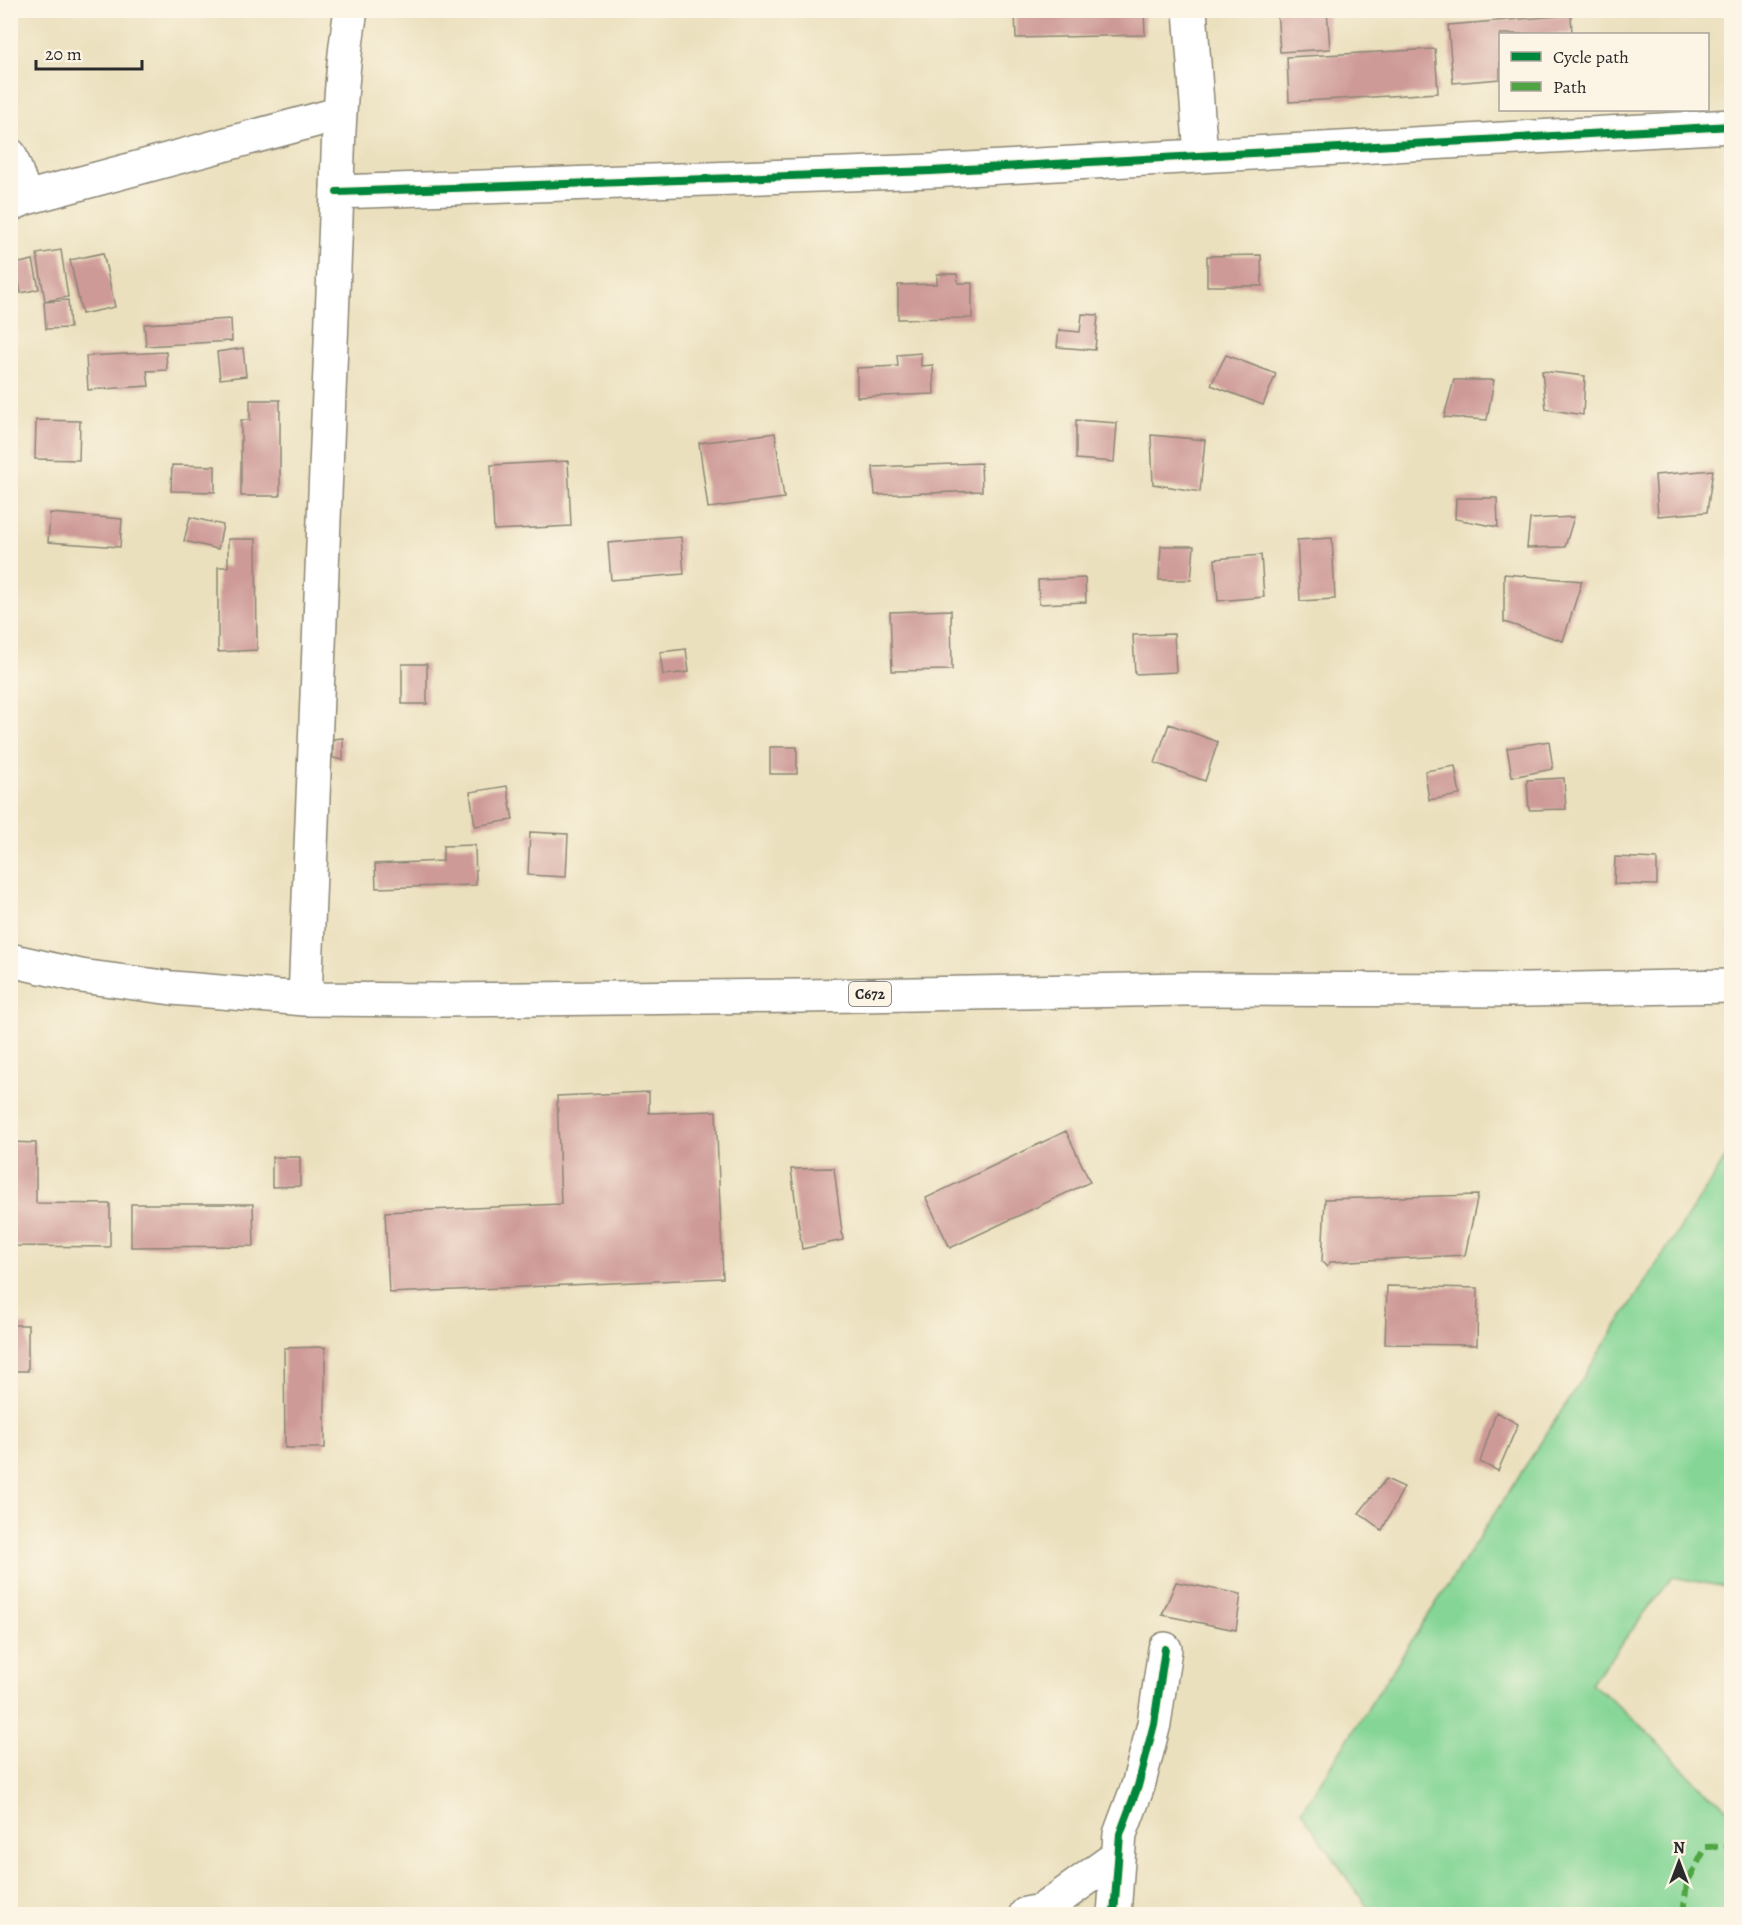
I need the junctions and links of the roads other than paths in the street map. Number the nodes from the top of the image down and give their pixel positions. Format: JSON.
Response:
{"nodes":[{"id":1,"x":351,"y":10,"type":"edge"},
{"id":2,"x":1190,"y":10,"type":"edge"},
{"id":3,"x":338,"y":114,"type":"junction"},
{"id":4,"x":1731,"y":126,"type":"edge"},
{"id":5,"x":10,"y":155,"type":"edge"},
{"id":6,"x":1201,"y":156,"type":"junction"},
{"id":7,"x":337,"y":192,"type":"junction"},
{"id":8,"x":18,"y":201,"type":"edge"},
{"id":9,"x":10,"y":960,"type":"edge"},
{"id":10,"x":1731,"y":986,"type":"edge"},
{"id":11,"x":305,"y":999,"type":"junction"},
{"id":12,"x":1165,"y":1649,"type":"dead end"},
{"id":13,"x":1118,"y":1856,"type":"junction"},
{"id":14,"x":1037,"y":1913,"type":"edge"},
{"id":15,"x":1114,"y":1914,"type":"edge"}],
"edges":[{"from":1,"to":3,"type":"main road"},
{"from":2,"to":6,"type":"main road"},
{"from":3,"to":7,"type":"main road"},
{"from":3,"to":8,"type":"main road"},
{"from":4,"to":6,"type":"main road"},
{"from":5,"to":8,"type":"main road"},
{"from":6,"to":7,"type":"main road"},
{"from":7,"to":11,"type":"main road"},
{"from":9,"to":11,"type":"main road","number":"C672"},
{"from":10,"to":11,"type":"main road","number":"C672"},
{"from":12,"to":13,"type":"main road"},
{"from":13,"to":14,"type":"main road"},
{"from":13,"to":15,"type":"main road"}]}
